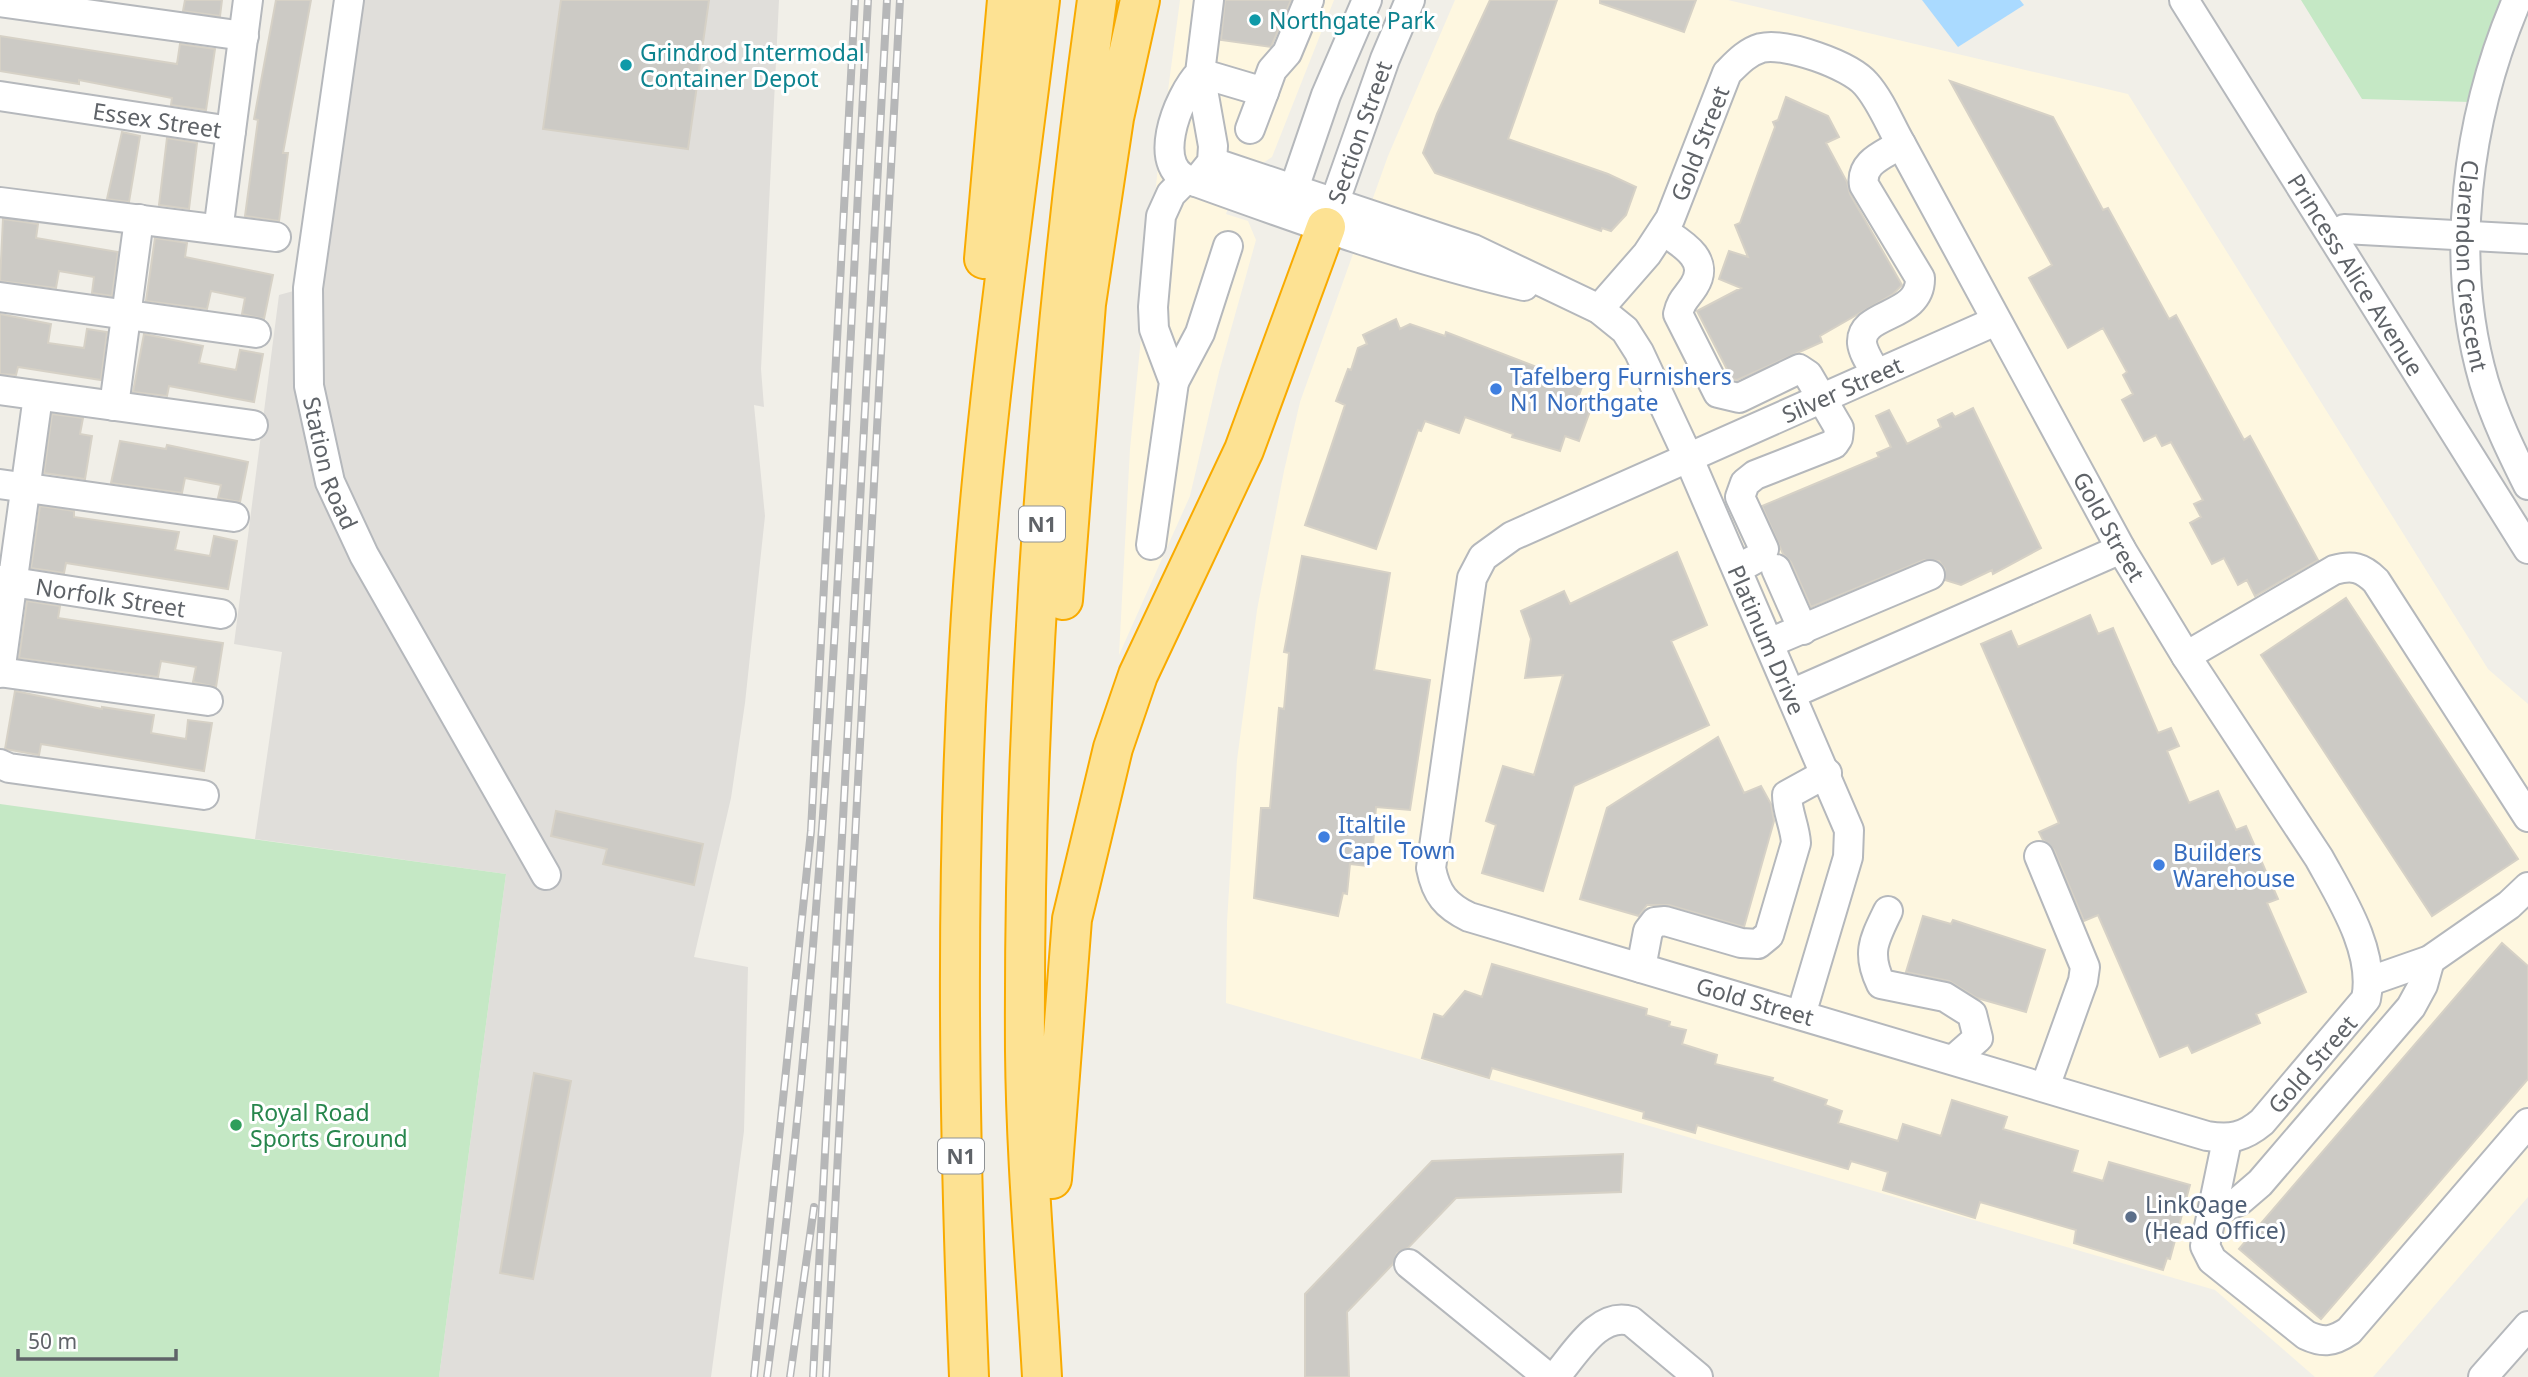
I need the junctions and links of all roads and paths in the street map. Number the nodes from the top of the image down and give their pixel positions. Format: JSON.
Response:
{"nodes":[{"id":1,"x":248,"y":0,"type":"edge"},
{"id":2,"x":349,"y":0,"type":"edge"},
{"id":3,"x":1007,"y":0,"type":"edge"},
{"id":4,"x":1040,"y":0,"type":"edge"},
{"id":5,"x":1097,"y":0,"type":"edge"},
{"id":6,"x":1140,"y":0,"type":"edge"},
{"id":7,"x":1209,"y":0,"type":"edge"},
{"id":8,"x":1309,"y":0,"type":"edge"},
{"id":9,"x":1367,"y":0,"type":"edge"},
{"id":10,"x":1410,"y":0,"type":"edge"},
{"id":11,"x":2185,"y":0,"type":"edge"},
{"id":12,"x":2517,"y":0,"type":"edge"},
{"id":13,"x":0,"y":2,"type":"edge"},
{"id":14,"x":244,"y":36,"type":"junction"},
{"id":15,"x":1200,"y":72,"type":"junction"},
{"id":16,"x":1264,"y":92,"type":"junction"},
{"id":17,"x":0,"y":96,"type":"edge"},
{"id":18,"x":1250,"y":129,"type":"dead end"},
{"id":19,"x":231,"y":131,"type":"junction"},
{"id":20,"x":1901,"y":144,"type":"junction"},
{"id":21,"x":1198,"y":174,"type":"junction"},
{"id":22,"x":1289,"y":201,"type":"junction"},
{"id":23,"x":0,"y":202,"type":"edge"},
{"id":24,"x":1330,"y":215,"type":"junction"},
{"id":25,"x":220,"y":216,"type":"dead end"},
{"id":26,"x":139,"y":219,"type":"junction"},
{"id":27,"x":1662,"y":231,"type":"junction"},
{"id":28,"x":2467,"y":236,"type":"junction"},
{"id":29,"x":276,"y":237,"type":"dead end"},
{"id":30,"x":2333,"y":237,"type":"junction"},
{"id":31,"x":2528,"y":239,"type":"edge"},
{"id":32,"x":1228,"y":246,"type":"dead end"},
{"id":33,"x":0,"y":297,"type":"edge"},
{"id":34,"x":1588,"y":304,"type":"junction"},
{"id":35,"x":126,"y":314,"type":"junction"},
{"id":36,"x":1996,"y":321,"type":"junction"},
{"id":37,"x":256,"y":332,"type":"dead end"},
{"id":38,"x":1876,"y":373,"type":"junction"},
{"id":39,"x":1174,"y":382,"type":"junction"},
{"id":40,"x":0,"y":390,"type":"edge"},
{"id":41,"x":38,"y":396,"type":"junction"},
{"id":42,"x":1820,"y":398,"type":"junction"},
{"id":43,"x":114,"y":406,"type":"junction"},
{"id":44,"x":253,"y":425,"type":"dead end"},
{"id":45,"x":1689,"y":458,"type":"junction"},
{"id":46,"x":2524,"y":476,"type":"edge"},
{"id":47,"x":984,"y":481,"type":"junction"},
{"id":48,"x":13,"y":485,"type":"edge"},
{"id":49,"x":2489,"y":487,"type":"junction"},
{"id":50,"x":234,"y":517,"type":"dead end"},
{"id":51,"x":1151,"y":545,"type":"dead end"},
{"id":52,"x":2121,"y":549,"type":"junction"},
{"id":53,"x":2528,"y":549,"type":"edge"},
{"id":54,"x":1737,"y":569,"type":"junction"},
{"id":55,"x":1776,"y":569,"type":"dead end"},
{"id":56,"x":1930,"y":575,"type":"dead end"},
{"id":57,"x":6,"y":581,"type":"edge"},
{"id":58,"x":220,"y":614,"type":"dead end"},
{"id":59,"x":1802,"y":630,"type":"junction"},
{"id":60,"x":1769,"y":643,"type":"junction"},
{"id":61,"x":2186,"y":656,"type":"junction"},
{"id":62,"x":0,"y":673,"type":"edge"},
{"id":63,"x":1791,"y":694,"type":"junction"},
{"id":64,"x":208,"y":701,"type":"dead end"},
{"id":65,"x":0,"y":764,"type":"edge"},
{"id":66,"x":1827,"y":773,"type":"junction"},
{"id":67,"x":204,"y":795,"type":"dead end"},
{"id":68,"x":2528,"y":817,"type":"edge"},
{"id":69,"x":2039,"y":856,"type":"dead end"},
{"id":70,"x":546,"y":875,"type":"dead end"},
{"id":71,"x":2522,"y":905,"type":"edge"},
{"id":72,"x":1888,"y":911,"type":"dead end"},
{"id":73,"x":2430,"y":960,"type":"junction"},
{"id":74,"x":1641,"y":968,"type":"junction"},
{"id":75,"x":2370,"y":981,"type":"junction"},
{"id":76,"x":1801,"y":1015,"type":"junction"},
{"id":77,"x":1026,"y":1051,"type":"junction"},
{"id":78,"x":1954,"y":1060,"type":"junction"},
{"id":79,"x":2045,"y":1087,"type":"junction"},
{"id":80,"x":2528,"y":1123,"type":"edge"},
{"id":81,"x":2227,"y":1140,"type":"junction"},
{"id":82,"x":2213,"y":1211,"type":"junction"},
{"id":83,"x":1409,"y":1264,"type":"dead end"},
{"id":84,"x":2528,"y":1326,"type":"edge"},
{"id":85,"x":1040,"y":1332,"type":"junction"},
{"id":86,"x":970,"y":1377,"type":"edge"},
{"id":87,"x":1042,"y":1377,"type":"edge"},
{"id":88,"x":1548,"y":1377,"type":"edge"},
{"id":89,"x":1555,"y":1377,"type":"edge"},
{"id":90,"x":1698,"y":1377,"type":"edge"},
{"id":91,"x":2483,"y":1377,"type":"edge"}],
"edges":[{"from":1,"to":14,"type":"street"},
{"from":2,"to":70,"type":"street","name":"Station Road"},
{"from":3,"to":47,"type":"highway"},
{"from":4,"to":47,"type":"highway","number":"N1"},
{"from":5,"to":77,"type":"highway","number":"N1"},
{"from":6,"to":77,"type":"highway"},
{"from":7,"to":15,"type":"street"},
{"from":8,"to":16,"type":"street"},
{"from":9,"to":22,"type":"street","name":"Section Street"},
{"from":10,"to":24,"type":"street","name":"Section Street"},
{"from":11,"to":30,"type":"street","name":"Princess Alice Avenue"},
{"from":12,"to":28,"type":"street","name":"Clarendon Crescent"},
{"from":13,"to":14,"type":"street"},
{"from":14,"to":19,"type":"street"},
{"from":15,"to":16,"type":"street"},
{"from":15,"to":21,"type":"street"},
{"from":15,"to":21,"type":"street"},
{"from":16,"to":18,"type":"street"},
{"from":17,"to":19,"type":"street","name":"Essex Street"},
{"from":19,"to":25,"type":"street","name":"Essex Street"},
{"from":20,"to":27,"type":"street","name":"Gold Street"},
{"from":20,"to":36,"type":"street","name":"Gold Street"},
{"from":20,"to":38,"type":"street"},
{"from":21,"to":22,"type":"street","name":"Platinum Drive"},
{"from":21,"to":39,"type":"street"},
{"from":22,"to":24,"type":"street","name":"Platinum Drive"},
{"from":23,"to":26,"type":"street"},
{"from":24,"to":34,"type":"street","name":"Platinum Drive"},
{"from":24,"to":85,"type":"highway"},
{"from":26,"to":29,"type":"street"},
{"from":26,"to":35,"type":"street"},
{"from":27,"to":34,"type":"street","name":"Gold Street"},
{"from":27,"to":42,"type":"street"},
{"from":28,"to":30,"type":"street"},
{"from":28,"to":31,"type":"street"},
{"from":28,"to":46,"type":"street","name":"Clarendon Crescent"},
{"from":30,"to":49,"type":"street","name":"Princess Alice Avenue"},
{"from":32,"to":39,"type":"street"},
{"from":33,"to":35,"type":"street"},
{"from":34,"to":45,"type":"street","name":"Platinum Drive"},
{"from":35,"to":37,"type":"street"},
{"from":35,"to":43,"type":"street"},
{"from":36,"to":38,"type":"street","name":"Silver Street"},
{"from":36,"to":52,"type":"street","name":"Gold Street"},
{"from":38,"to":42,"type":"street","name":"Silver Street"},
{"from":39,"to":51,"type":"street"},
{"from":40,"to":41,"type":"street"},
{"from":41,"to":43,"type":"street"},
{"from":41,"to":48,"type":"street"},
{"from":42,"to":45,"type":"street","name":"Silver Street"},
{"from":42,"to":54,"type":"street"},
{"from":43,"to":44,"type":"street"},
{"from":45,"to":54,"type":"street","name":"Platinum Drive"},
{"from":45,"to":74,"type":"street","name":"Gold Street"},
{"from":46,"to":49,"type":"street"},
{"from":47,"to":86,"type":"highway","number":"N1"},
{"from":48,"to":50,"type":"street"},
{"from":48,"to":57,"type":"street"},
{"from":49,"to":53,"type":"street","name":"Princess Alice Avenue"},
{"from":52,"to":61,"type":"street","name":"Gold Street"},
{"from":52,"to":63,"type":"street"},
{"from":54,"to":60,"type":"street","name":"Platinum Drive"},
{"from":55,"to":59,"type":"street"},
{"from":56,"to":59,"type":"street"},
{"from":57,"to":58,"type":"street","name":"Norfolk Street"},
{"from":57,"to":62,"type":"street"},
{"from":59,"to":60,"type":"street"},
{"from":60,"to":63,"type":"street","name":"Platinum Drive"},
{"from":61,"to":68,"type":"street"},
{"from":61,"to":75,"type":"street","name":"Gold Street"},
{"from":62,"to":64,"type":"street"},
{"from":63,"to":66,"type":"street","name":"Platinum Drive"},
{"from":65,"to":67,"type":"street"},
{"from":66,"to":74,"type":"street"},
{"from":66,"to":76,"type":"street","name":"Platinum Drive"},
{"from":69,"to":79,"type":"street"},
{"from":71,"to":73,"type":"street"},
{"from":72,"to":78,"type":"street"},
{"from":73,"to":75,"type":"street"},
{"from":73,"to":82,"type":"street"},
{"from":74,"to":76,"type":"street","name":"Gold Street"},
{"from":75,"to":81,"type":"street","name":"Gold Street"},
{"from":76,"to":78,"type":"street","name":"Gold Street"},
{"from":77,"to":85,"type":"highway","number":"N1"},
{"from":78,"to":79,"type":"street","name":"Gold Street"},
{"from":79,"to":81,"type":"street","name":"Gold Street"},
{"from":80,"to":82,"type":"street"},
{"from":81,"to":82,"type":"street"},
{"from":83,"to":88,"type":"street"},
{"from":84,"to":91,"type":"street"},
{"from":85,"to":87,"type":"highway","number":"N1"},
{"from":89,"to":90,"type":"street"}]}
